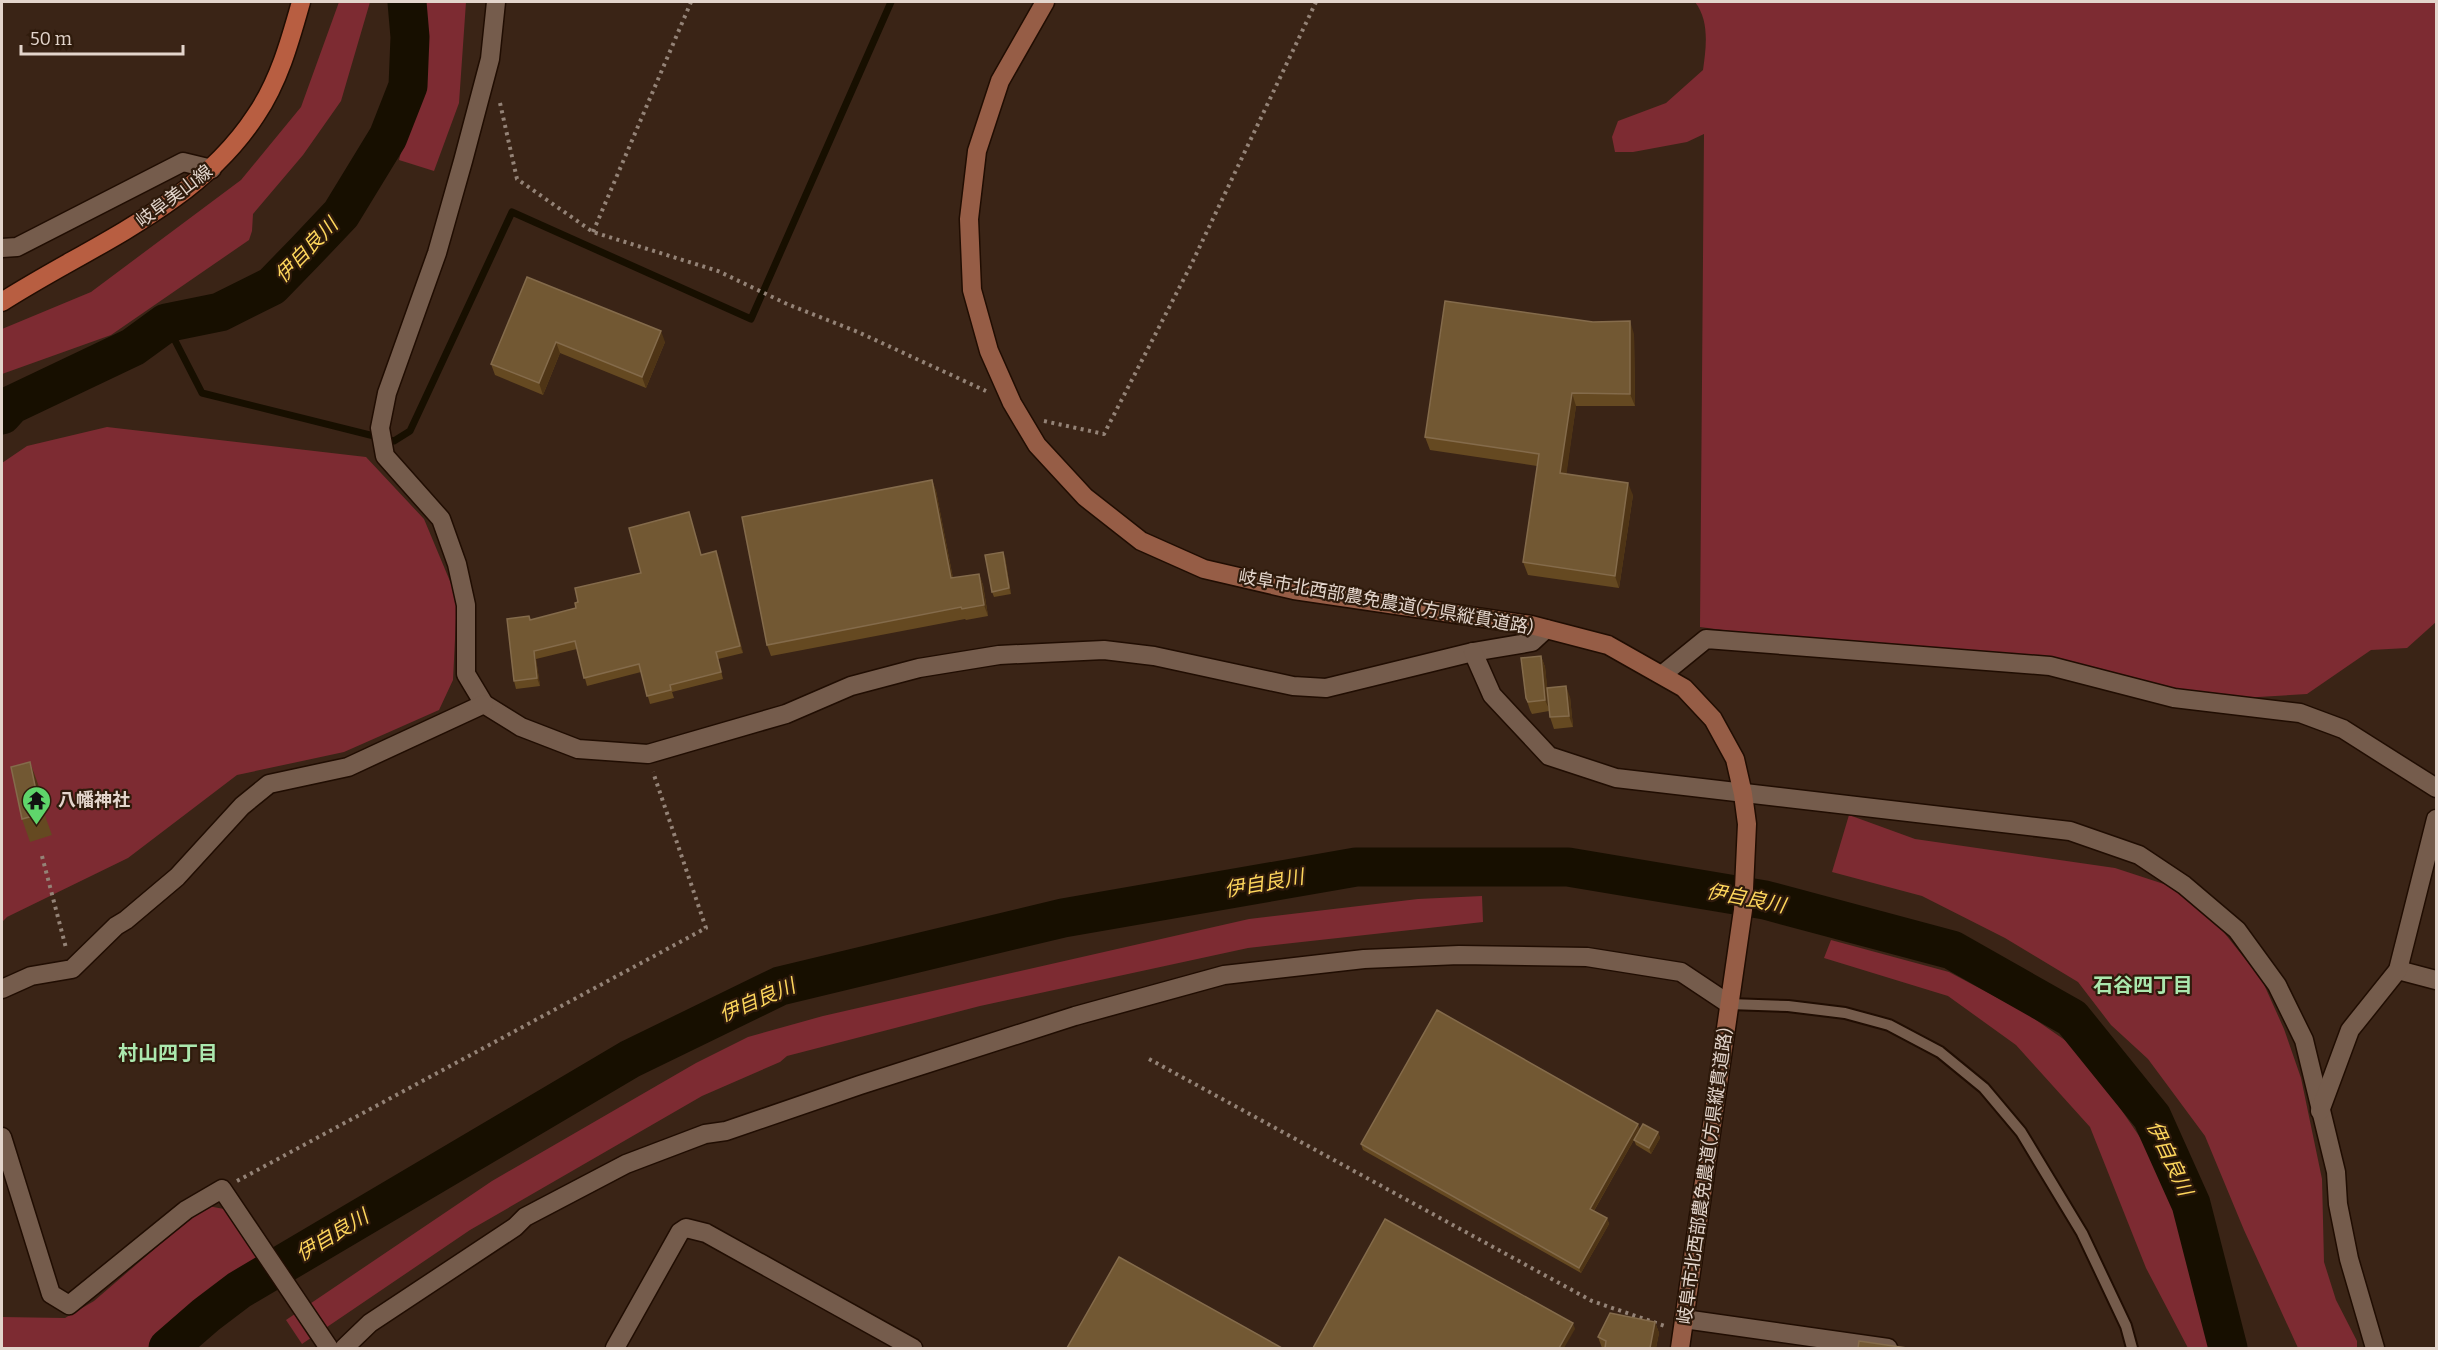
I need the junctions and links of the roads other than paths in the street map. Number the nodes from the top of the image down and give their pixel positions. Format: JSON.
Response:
{"nodes":[{"id":1,"x":301,"y":2,"type":"edge"},
{"id":2,"x":496,"y":2,"type":"edge"},
{"id":3,"x":1045,"y":2,"type":"edge"},
{"id":4,"x":212,"y":169,"type":"junction"},
{"id":5,"x":2,"y":248,"type":"edge"},
{"id":6,"x":2,"y":302,"type":"edge"},
{"id":7,"x":1546,"y":629,"type":"junction"},
{"id":8,"x":1473,"y":652,"type":"junction"},
{"id":9,"x":1663,"y":674,"type":"junction"},
{"id":10,"x":484,"y":704,"type":"junction"},
{"id":11,"x":2436,"y":788,"type":"edge"},
{"id":12,"x":1743,"y":794,"type":"junction"},
{"id":13,"x":2436,"y":819,"type":"edge"},
{"id":14,"x":2398,"y":970,"type":"junction"},
{"id":15,"x":2436,"y":980,"type":"edge"},
{"id":16,"x":2,"y":988,"type":"edge"},
{"id":17,"x":1730,"y":1004,"type":"junction"},
{"id":18,"x":2320,"y":1111,"type":"junction"},
{"id":19,"x":2,"y":1137,"type":"edge"},
{"id":20,"x":1682,"y":1333,"type":"edge"},
{"id":21,"x":327,"y":1345,"type":"edge"},
{"id":22,"x":344,"y":1348,"type":"edge"},
{"id":23,"x":615,"y":1348,"type":"edge"},
{"id":24,"x":914,"y":1348,"type":"edge"},
{"id":25,"x":1888,"y":1348,"type":"edge"},
{"id":26,"x":2132,"y":1348,"type":"edge"},
{"id":27,"x":2375,"y":1348,"type":"edge"}],
"edges":[{"from":1,"to":4,"type":"main road","name":"岐阜美山線"},
{"from":2,"to":10,"type":"street"},
{"from":3,"to":7,"type":"street","name":"岐阜市北西部農免農道(方県縦貫道路)"},
{"from":4,"to":5,"type":"street"},
{"from":4,"to":6,"type":"main road","name":"岐阜美山線"},
{"from":7,"to":8,"type":"street"},
{"from":7,"to":9,"type":"street","name":"岐阜市北西部農免農道(方県縦貫道路)"},
{"from":8,"to":10,"type":"street"},
{"from":8,"to":12,"type":"street"},
{"from":9,"to":11,"type":"street"},
{"from":9,"to":12,"type":"street","name":"岐阜市北西部農免農道(方県縦貫道路)"},
{"from":10,"to":16,"type":"street"},
{"from":12,"to":17,"type":"street","name":"岐阜市北西部農免農道(方県縦貫道路)"},
{"from":12,"to":18,"type":"street"},
{"from":13,"to":14,"type":"street"},
{"from":14,"to":15,"type":"street"},
{"from":14,"to":18,"type":"street"},
{"from":17,"to":20,"type":"street","name":"岐阜市北西部農免農道(方県縦貫道路)"},
{"from":17,"to":22,"type":"street"},
{"from":17,"to":26,"type":"lane"},
{"from":18,"to":27,"type":"street"},
{"from":19,"to":21,"type":"street"},
{"from":20,"to":25,"type":"street"},
{"from":23,"to":24,"type":"street"}]}
